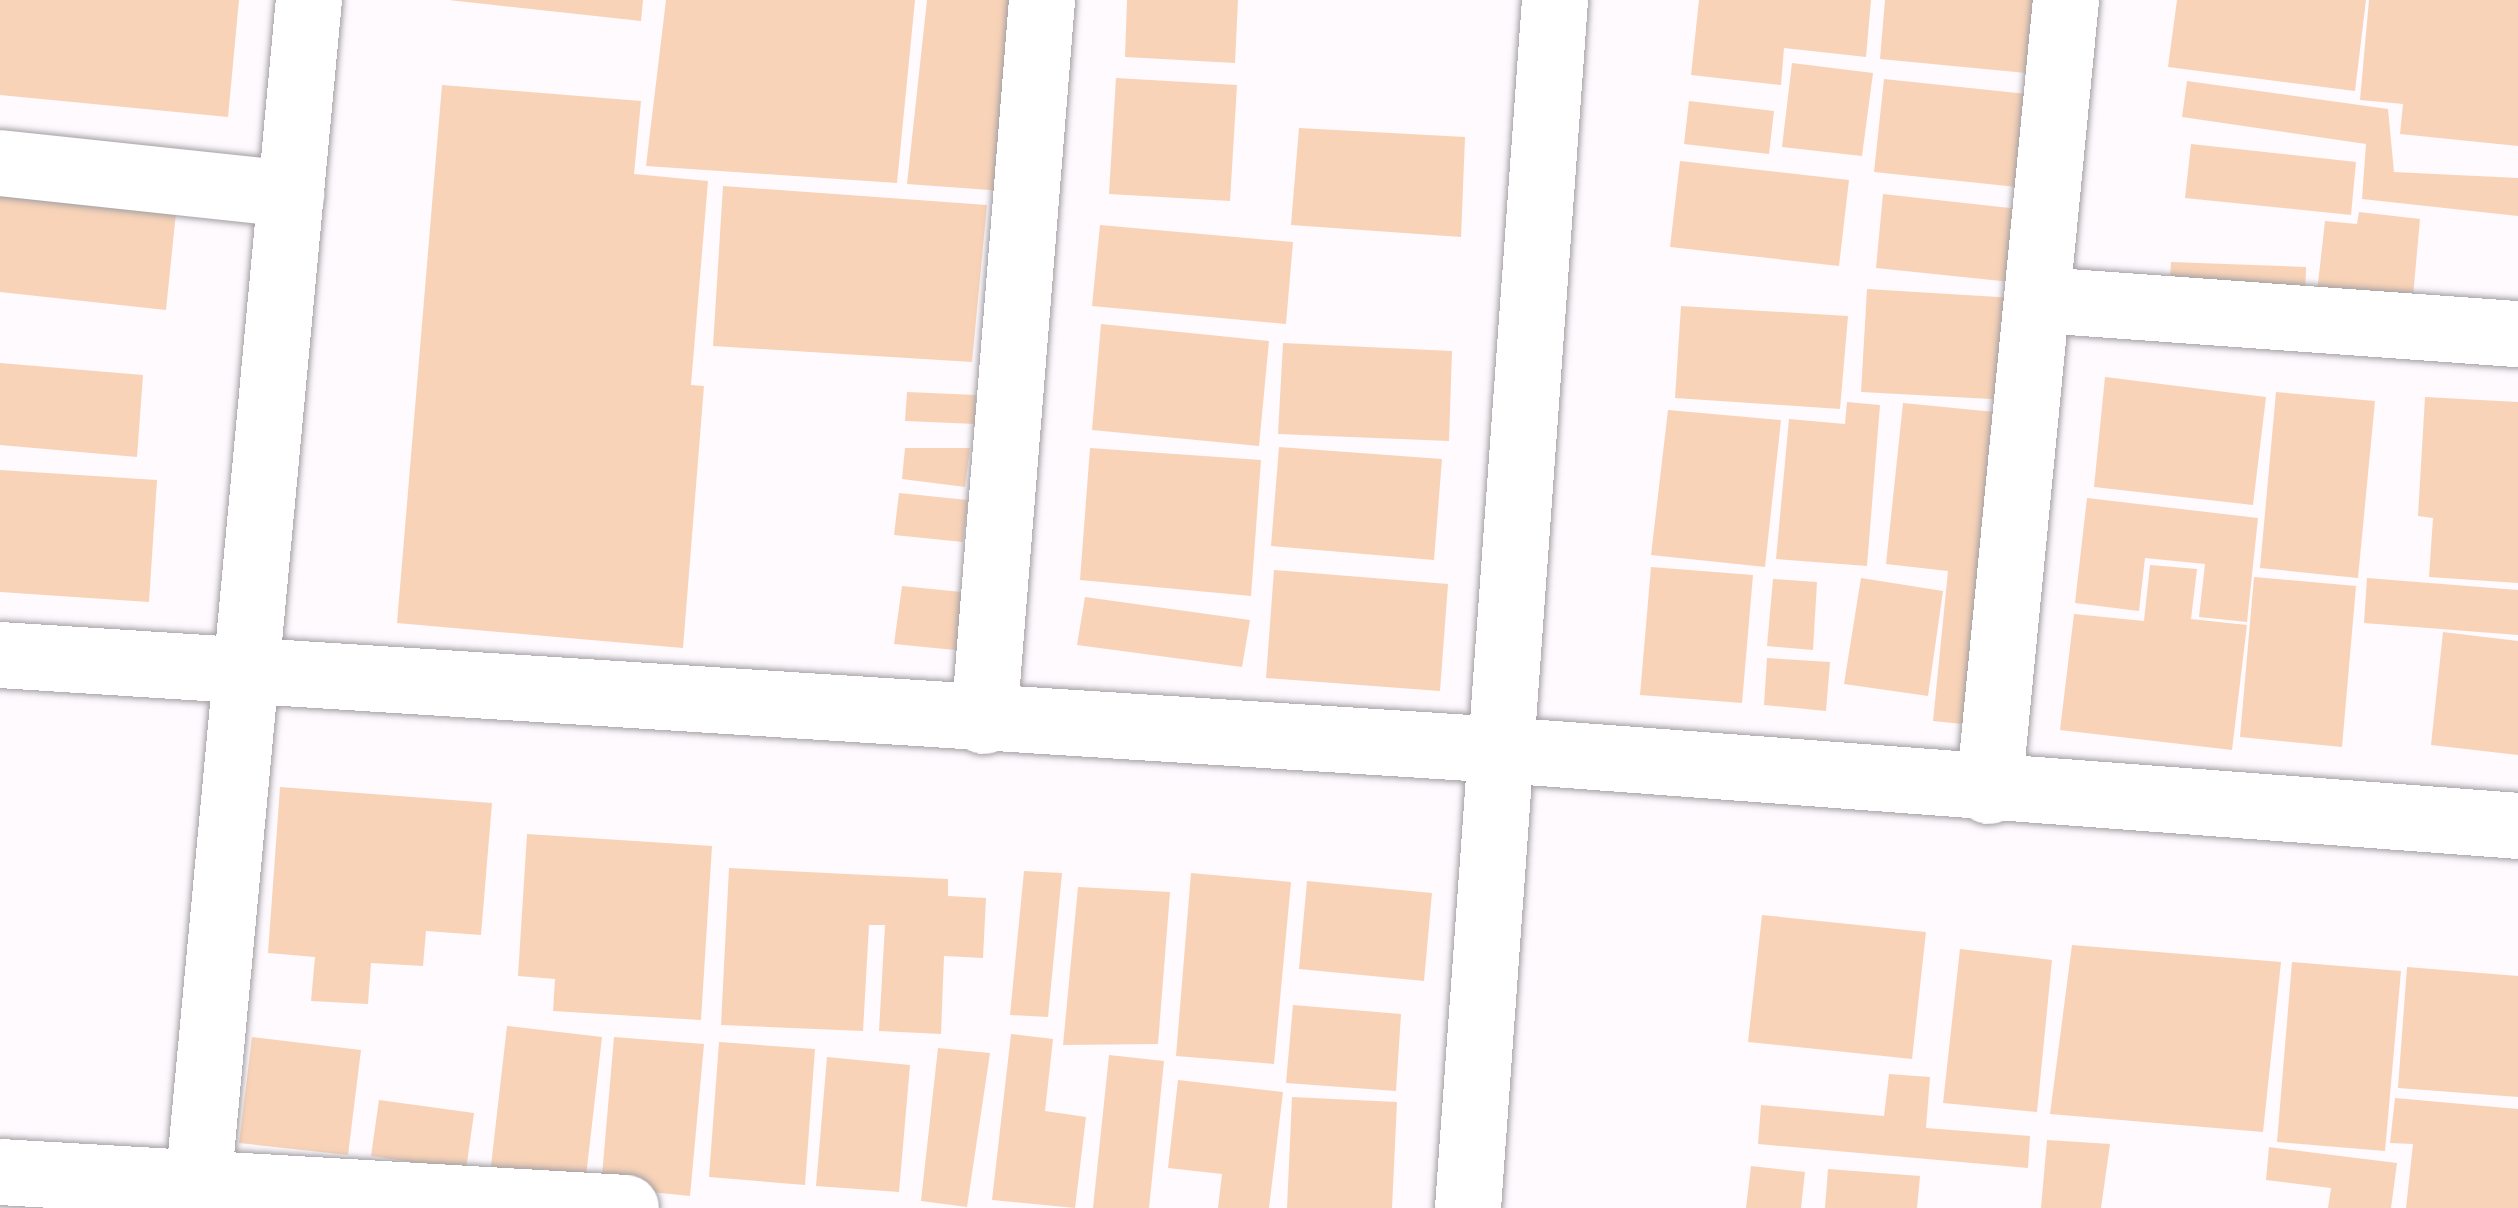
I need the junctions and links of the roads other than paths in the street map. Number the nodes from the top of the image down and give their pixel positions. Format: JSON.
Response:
{"nodes":[{"id":1,"x":309,"y":0,"type":"edge"},
{"id":2,"x":1042,"y":0,"type":"edge"},
{"id":3,"x":1556,"y":0,"type":"edge"},
{"id":4,"x":2066,"y":0,"type":"edge"},
{"id":5,"x":0,"y":163,"type":"edge"},
{"id":6,"x":291,"y":194,"type":"junction"},
{"id":7,"x":2041,"y":300,"type":"junction"},
{"id":8,"x":2518,"y":334,"type":"edge"},
{"id":9,"x":0,"y":655,"type":"edge"},
{"id":10,"x":245,"y":672,"type":"junction"},
{"id":11,"x":984,"y":721,"type":"junction"},
{"id":12,"x":1501,"y":750,"type":"junction"},
{"id":13,"x":1989,"y":791,"type":"junction"},
{"id":14,"x":2518,"y":826,"type":"edge"},
{"id":15,"x":0,"y":1172,"type":"edge"},
{"id":16,"x":197,"y":1195,"type":"edge"},
{"id":17,"x":626,"y":1208,"type":"edge"},
{"id":18,"x":1468,"y":1208,"type":"edge"}],
"edges":[{"from":1,"to":6,"type":"street"},
{"from":2,"to":11,"type":"street"},
{"from":3,"to":12,"type":"street"},
{"from":4,"to":7,"type":"street"},
{"from":5,"to":6,"type":"street"},
{"from":6,"to":10,"type":"street"},
{"from":7,"to":8,"type":"street"},
{"from":7,"to":13,"type":"street"},
{"from":9,"to":10,"type":"street"},
{"from":10,"to":11,"type":"street"},
{"from":10,"to":16,"type":"street"},
{"from":11,"to":12,"type":"street"},
{"from":12,"to":13,"type":"street"},
{"from":12,"to":18,"type":"street"},
{"from":13,"to":14,"type":"street"},
{"from":15,"to":16,"type":"street"},
{"from":16,"to":17,"type":"street"}]}
